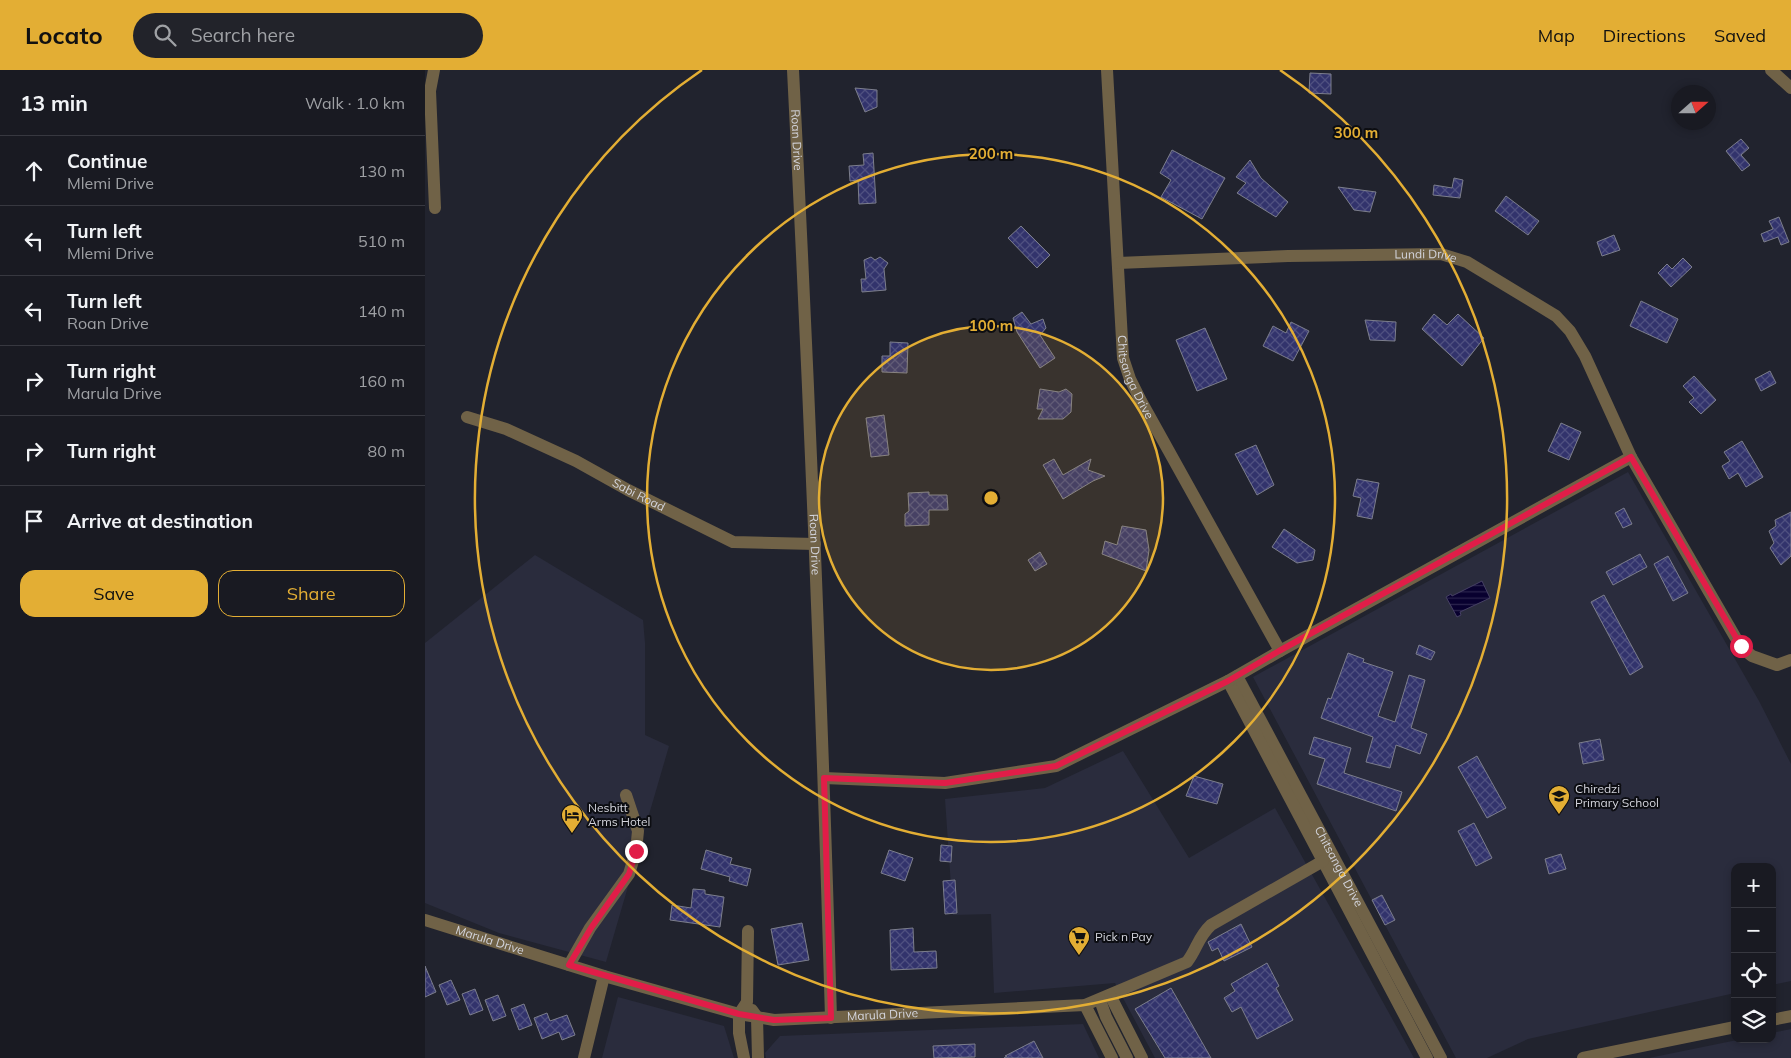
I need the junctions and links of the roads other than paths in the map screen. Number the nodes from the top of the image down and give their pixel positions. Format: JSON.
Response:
{"nodes":[{"id":1,"x":434,"y":70,"type":"edge"},
{"id":2,"x":793,"y":70,"type":"edge"},
{"id":3,"x":1107,"y":70,"type":"edge"},
{"id":4,"x":1771,"y":70,"type":"edge"},
{"id":5,"x":1791,"y":88,"type":"edge"},
{"id":6,"x":435,"y":208,"type":"dead end"},
{"id":7,"x":1118,"y":264,"type":"junction"},
{"id":8,"x":467,"y":417,"type":"dead end"},
{"id":9,"x":1631,"y":457,"type":"junction"},
{"id":10,"x":815,"y":544,"type":"junction"},
{"id":11,"x":1279,"y":651,"type":"junction"},
{"id":12,"x":1791,"y":660,"type":"edge"},
{"id":13,"x":1232,"y":679,"type":"junction"},
{"id":14,"x":824,"y":778,"type":"junction"},
{"id":15,"x":626,"y":795,"type":"dead end"},
{"id":16,"x":1323,"y":861,"type":"junction"},
{"id":17,"x":425,"y":920,"type":"edge"},
{"id":18,"x":748,"y":931,"type":"dead end"},
{"id":19,"x":569,"y":965,"type":"junction"},
{"id":20,"x":603,"y":976,"type":"junction"},
{"id":21,"x":1105,"y":997,"type":"junction"},
{"id":22,"x":747,"y":1002,"type":"junction"},
{"id":23,"x":1085,"y":1005,"type":"junction"},
{"id":24,"x":739,"y":1014,"type":"junction"},
{"id":25,"x":1791,"y":1016,"type":"edge"},
{"id":26,"x":757,"y":1017,"type":"junction"},
{"id":27,"x":831,"y":1018,"type":"junction"},
{"id":28,"x":1776,"y":1019,"type":"edge"},
{"id":29,"x":1731,"y":1028,"type":"edge"},
{"id":30,"x":1627,"y":1054,"type":"edge"},
{"id":31,"x":584,"y":1058,"type":"edge"},
{"id":32,"x":744,"y":1058,"type":"edge"},
{"id":33,"x":757,"y":1058,"type":"edge"},
{"id":34,"x":1113,"y":1058,"type":"edge"},
{"id":35,"x":1127,"y":1058,"type":"edge"},
{"id":36,"x":1142,"y":1058,"type":"edge"},
{"id":37,"x":1427,"y":1058,"type":"edge"},
{"id":38,"x":1441,"y":1058,"type":"edge"},
{"id":39,"x":1583,"y":1058,"type":"edge"}],
"edges":[{"from":1,"to":6,"type":"street"},
{"from":2,"to":10,"type":"street","name":"Roan Drive"},
{"from":3,"to":7,"type":"street","name":"Chitsanga Drive"},
{"from":4,"to":5,"type":"street"},
{"from":7,"to":9,"type":"street","name":"Lundi Drive"},
{"from":7,"to":11,"type":"street","name":"Chitsanga Drive"},
{"from":8,"to":10,"type":"street","name":"Sabi Road"},
{"from":9,"to":11,"type":"street"},
{"from":9,"to":12,"type":"street","name":"Lundi Drive"},
{"from":10,"to":14,"type":"street","name":"Roan Drive"},
{"from":11,"to":13,"type":"street"},
{"from":13,"to":14,"type":"street"},
{"from":13,"to":16,"type":"street"},
{"from":13,"to":38,"type":"street","name":"Chitsanga Drive"},
{"from":14,"to":27,"type":"street","name":"Roan Drive"},
{"from":15,"to":19,"type":"street"},
{"from":16,"to":21,"type":"street","name":"Marula Drive"},
{"from":16,"to":37,"type":"street"},
{"from":17,"to":19,"type":"street","name":"Marula Drive"},
{"from":18,"to":22,"type":"street"},
{"from":19,"to":20,"type":"street","name":"Marula Drive"},
{"from":20,"to":24,"type":"street","name":"Marula Drive"},
{"from":20,"to":31,"type":"street"},
{"from":21,"to":23,"type":"street","name":"Marula Drive"},
{"from":21,"to":35,"type":"street"},
{"from":21,"to":36,"type":"street"},
{"from":22,"to":24,"type":"street"},
{"from":22,"to":26,"type":"street"},
{"from":23,"to":27,"type":"street","name":"Marula Drive"},
{"from":23,"to":34,"type":"street"},
{"from":24,"to":26,"type":"street","name":"Marula Drive"},
{"from":24,"to":32,"type":"street"},
{"from":25,"to":28,"type":"street"},
{"from":26,"to":27,"type":"street","name":"Marula Drive"},
{"from":26,"to":33,"type":"street"},
{"from":29,"to":30,"type":"street"},
{"from":30,"to":39,"type":"street"}]}
